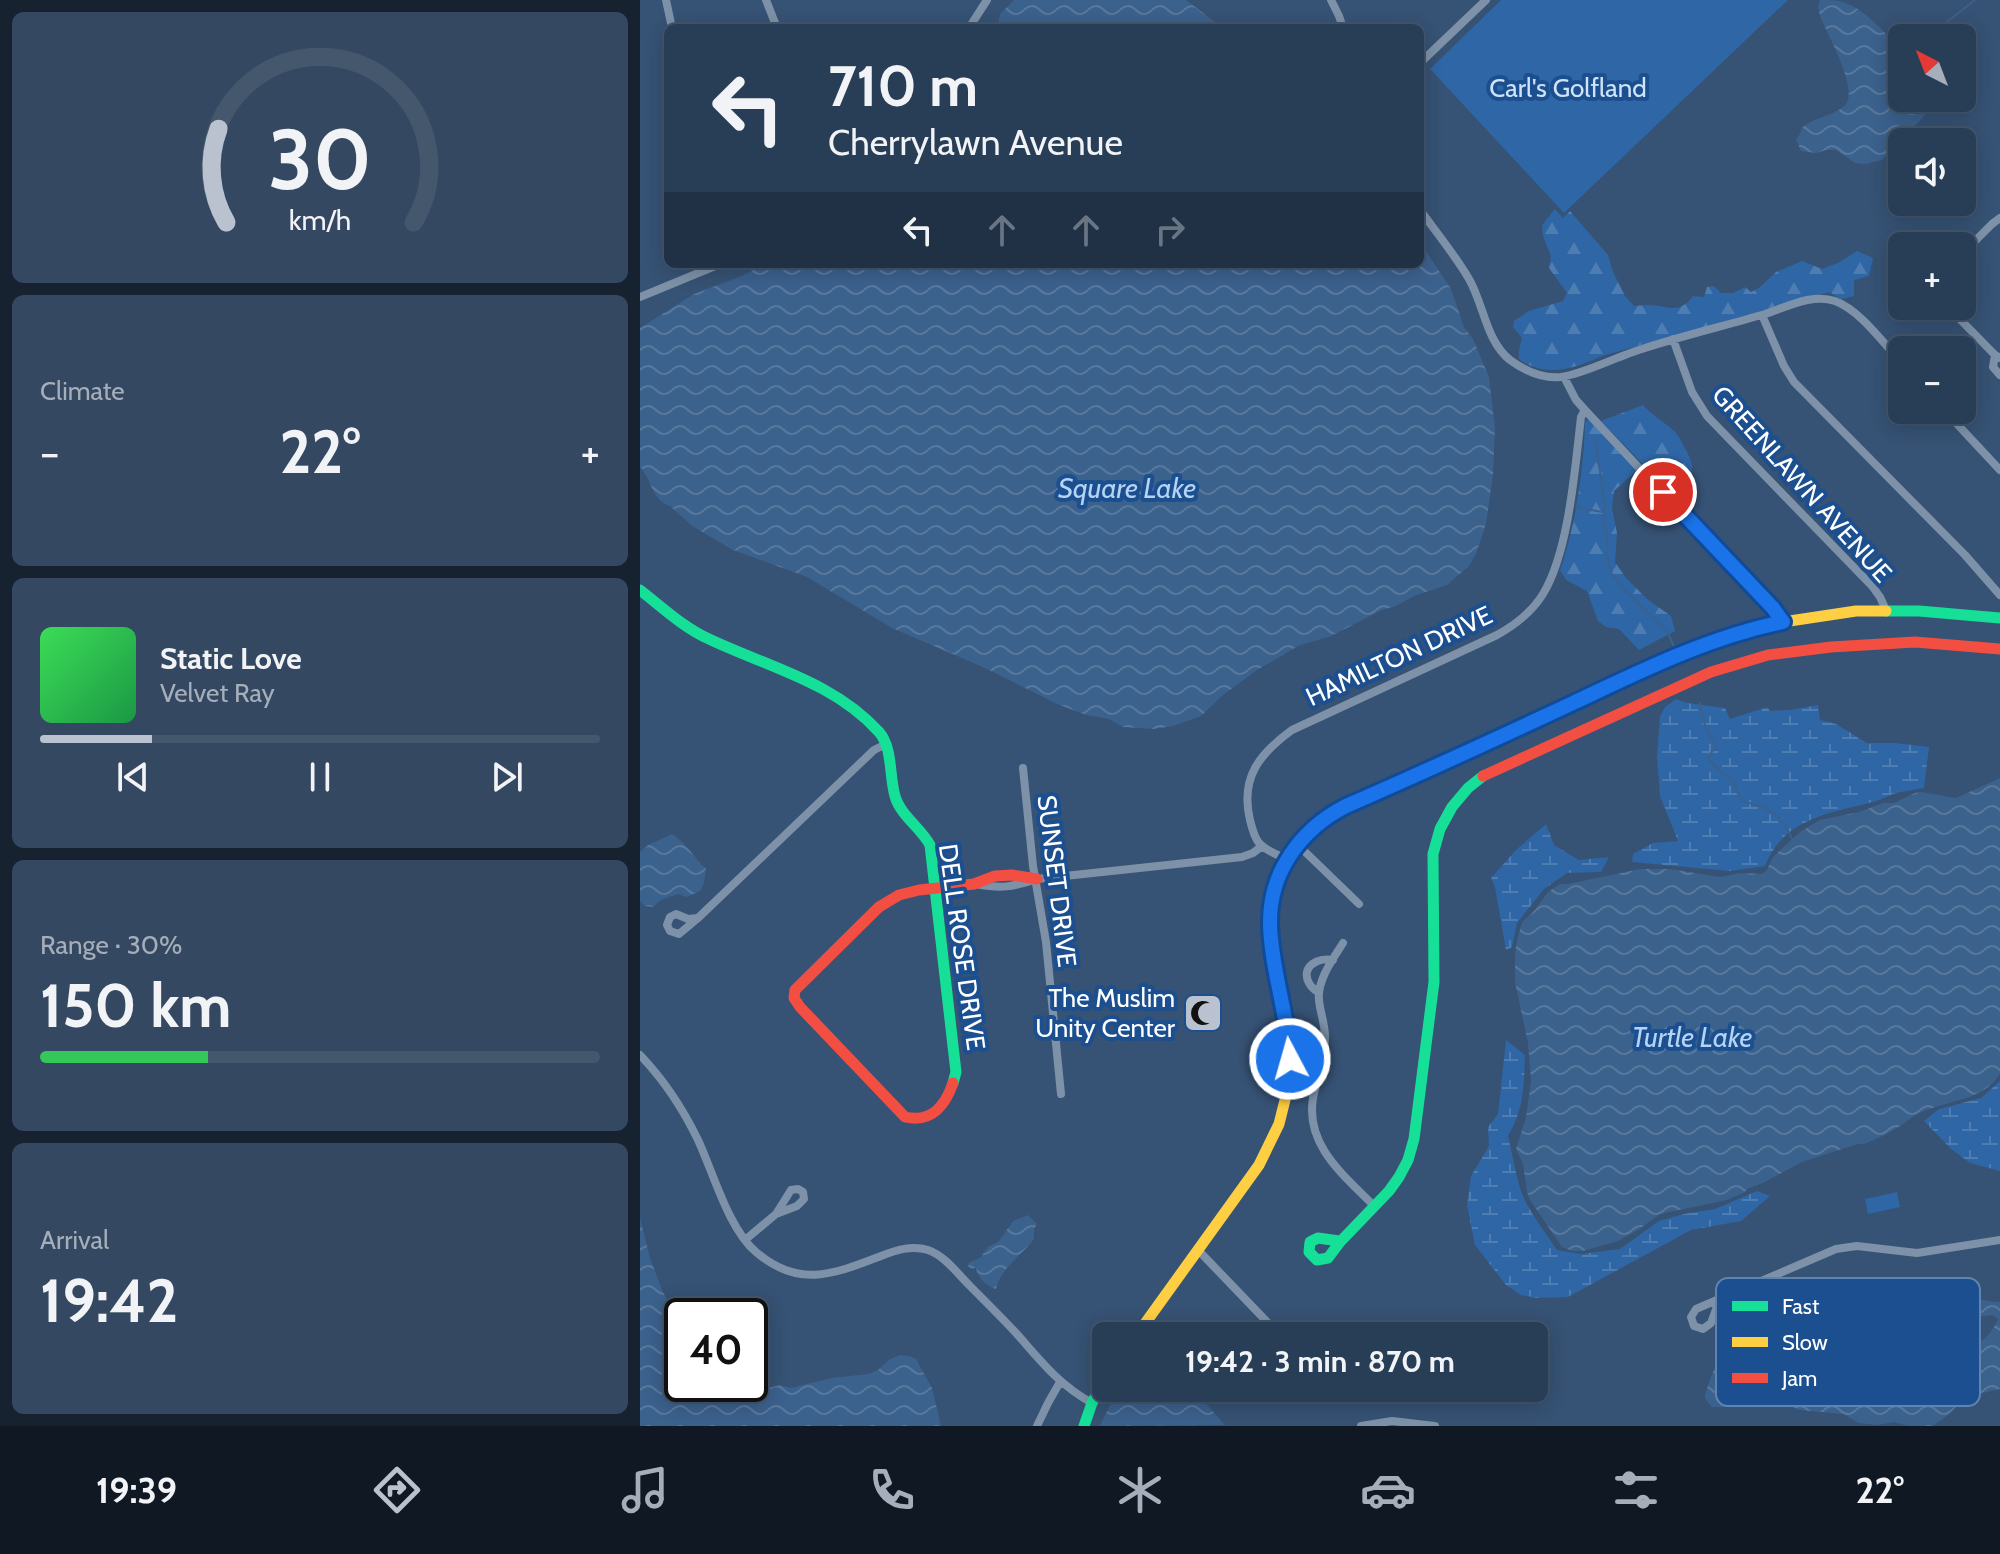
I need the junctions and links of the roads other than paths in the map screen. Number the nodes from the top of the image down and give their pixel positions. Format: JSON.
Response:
{"nodes":[{"id":1,"x":666,"y":0,"type":"edge"},
{"id":2,"x":766,"y":0,"type":"edge"},
{"id":3,"x":987,"y":0,"type":"edge"},
{"id":4,"x":1331,"y":0,"type":"edge"},
{"id":5,"x":1486,"y":0,"type":"edge"},
{"id":6,"x":671,"y":24,"type":"edge"},
{"id":7,"x":775,"y":24,"type":"edge"},
{"id":8,"x":972,"y":24,"type":"edge"},
{"id":9,"x":1342,"y":24,"type":"edge"},
{"id":10,"x":1424,"y":59,"type":"edge"},
{"id":11,"x":1424,"y":216,"type":"edge"},
{"id":12,"x":2000,"y":218,"type":"edge"},
{"id":13,"x":1976,"y":240,"type":"edge"},
{"id":14,"x":710,"y":268,"type":"edge"},
{"id":15,"x":640,"y":297,"type":"edge"},
{"id":16,"x":1762,"y":315,"type":"junction"},
{"id":17,"x":1961,"y":320,"type":"edge"},
{"id":18,"x":1673,"y":339,"type":"junction"},
{"id":19,"x":1888,"y":348,"type":"edge"},
{"id":20,"x":1997,"y":356,"type":"edge"},
{"id":21,"x":2000,"y":375,"type":"edge"},
{"id":22,"x":1564,"y":377,"type":"junction"},
{"id":23,"x":1585,"y":410,"type":"junction"},
{"id":24,"x":1957,"y":424,"type":"edge"},
{"id":25,"x":2000,"y":470,"type":"edge"},
{"id":26,"x":640,"y":590,"type":"edge"},
{"id":27,"x":2000,"y":595,"type":"edge"},
{"id":28,"x":1886,"y":610,"type":"junction"},
{"id":29,"x":2000,"y":618,"type":"edge"},
{"id":30,"x":1783,"y":622,"type":"junction"},
{"id":31,"x":2000,"y":649,"type":"edge"},
{"id":32,"x":886,"y":744,"type":"junction"},
{"id":33,"x":1023,"y":768,"type":"dead end"},
{"id":34,"x":1297,"y":844,"type":"junction"},
{"id":35,"x":1262,"y":846,"type":"junction"},
{"id":36,"x":1287,"y":859,"type":"junction"},
{"id":37,"x":1037,"y":879,"type":"junction"},
{"id":38,"x":936,"y":889,"type":"junction"},
{"id":39,"x":1359,"y":904,"type":"dead end"},
{"id":40,"x":698,"y":918,"type":"dead end"},
{"id":41,"x":1343,"y":943,"type":"dead end"},
{"id":42,"x":1333,"y":960,"type":"junction"},
{"id":43,"x":1319,"y":993,"type":"junction"},
{"id":44,"x":640,"y":1055,"type":"edge"},
{"id":45,"x":1061,"y":1094,"type":"dead end"},
{"id":46,"x":1375,"y":1207,"type":"junction"},
{"id":47,"x":776,"y":1214,"type":"dead end"},
{"id":48,"x":745,"y":1240,"type":"junction"},
{"id":49,"x":2000,"y":1240,"type":"edge"},
{"id":50,"x":1339,"y":1241,"type":"dead end"},
{"id":51,"x":1198,"y":1250,"type":"junction"},
{"id":52,"x":1772,"y":1278,"type":"edge"},
{"id":53,"x":1146,"y":1322,"type":"edge"},
{"id":54,"x":1264,"y":1322,"type":"edge"},
{"id":55,"x":1060,"y":1382,"type":"junction"},
{"id":56,"x":1092,"y":1403,"type":"joint"},
{"id":57,"x":1037,"y":1426,"type":"edge"},
{"id":58,"x":1084,"y":1426,"type":"edge"},
{"id":59,"x":1361,"y":1426,"type":"edge"},
{"id":60,"x":1435,"y":1426,"type":"edge"}],
"edges":[{"from":1,"to":6,"type":"street"},
{"from":2,"to":7,"type":"street"},
{"from":3,"to":8,"type":"street"},
{"from":4,"to":9,"type":"street"},
{"from":5,"to":10,"type":"street"},
{"from":11,"to":22,"type":"street"},
{"from":12,"to":13,"type":"street"},
{"from":14,"to":15,"type":"street"},
{"from":16,"to":18,"type":"street"},
{"from":16,"to":19,"type":"street"},
{"from":16,"to":27,"type":"street"},
{"from":17,"to":20,"type":"street"},
{"from":18,"to":22,"type":"street"},
{"from":18,"to":28,"type":"street","name":"GREENLAWN AVENUE"},
{"from":20,"to":21,"type":"street"},
{"from":22,"to":23,"type":"street"},
{"from":23,"to":30,"type":"street"},
{"from":23,"to":35,"type":"street","name":"HAMILTON DRIVE"},
{"from":24,"to":25,"type":"street"},
{"from":26,"to":32,"type":"street"},
{"from":28,"to":29,"type":"street"},
{"from":28,"to":30,"type":"street"},
{"from":30,"to":34,"type":"street"},
{"from":31,"to":46,"type":"street"},
{"from":32,"to":38,"type":"street","name":"DELL ROSE DRIVE"},
{"from":32,"to":40,"type":"street"},
{"from":33,"to":37,"type":"street","name":"SUNSET DRIVE"},
{"from":34,"to":36,"type":"street"},
{"from":34,"to":39,"type":"street"},
{"from":35,"to":36,"type":"street"},
{"from":35,"to":37,"type":"street"},
{"from":36,"to":51,"type":"street"},
{"from":37,"to":38,"type":"street"},
{"from":37,"to":45,"type":"street","name":"SUNSET DRIVE"},
{"from":38,"to":38,"type":"street","name":"DELL ROSE DRIVE"},
{"from":41,"to":42,"type":"street"},
{"from":42,"to":43,"type":"street"},
{"from":42,"to":43,"type":"street"},
{"from":43,"to":46,"type":"street"},
{"from":44,"to":48,"type":"street"},
{"from":46,"to":50,"type":"street"},
{"from":47,"to":48,"type":"street"},
{"from":48,"to":55,"type":"street"},
{"from":49,"to":52,"type":"street"},
{"from":51,"to":53,"type":"street"},
{"from":51,"to":54,"type":"street"},
{"from":55,"to":56,"type":"street"},
{"from":55,"to":57,"type":"street"},
{"from":56,"to":58,"type":"street"},
{"from":59,"to":60,"type":"street"}]}
